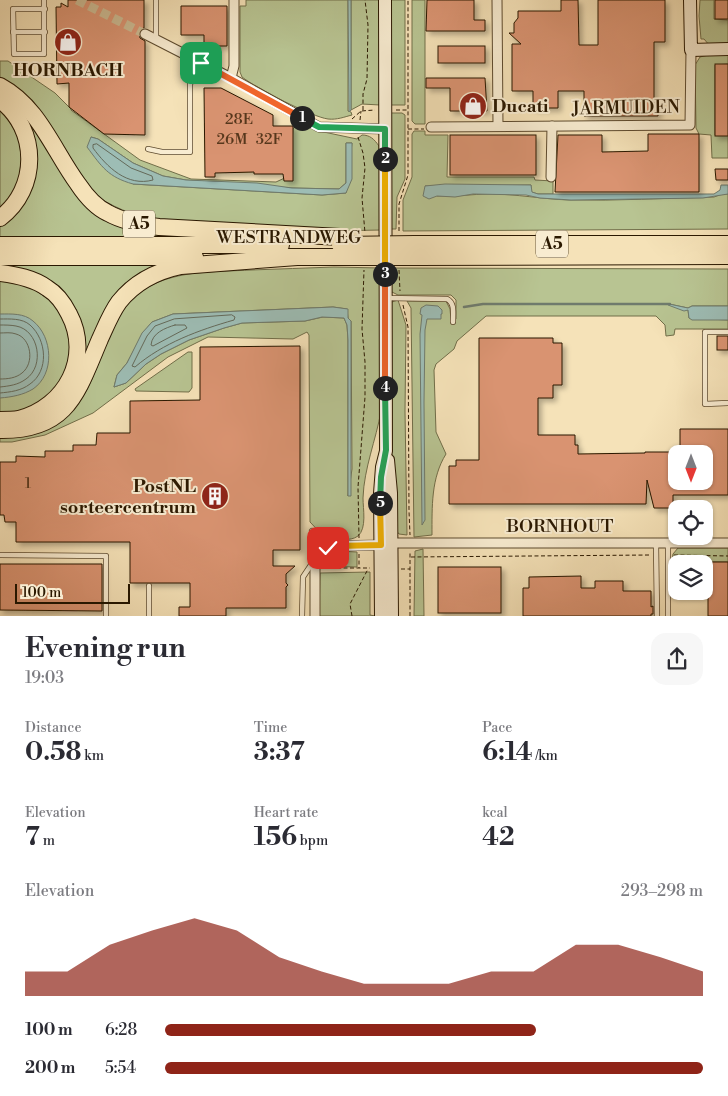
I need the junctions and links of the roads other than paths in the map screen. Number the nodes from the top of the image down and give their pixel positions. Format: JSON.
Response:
{"nodes":[{"id":1,"x":44,"y":0,"type":"edge"},
{"id":2,"x":156,"y":0,"type":"edge"},
{"id":3,"x":234,"y":0,"type":"edge"},
{"id":4,"x":385,"y":0,"type":"edge"},
{"id":5,"x":497,"y":0,"type":"edge"},
{"id":6,"x":690,"y":0,"type":"edge"},
{"id":7,"x":45,"y":9,"type":"junction"},
{"id":8,"x":13,"y":32,"type":"junction"},
{"id":9,"x":45,"y":32,"type":"junction"},
{"id":10,"x":145,"y":34,"type":"tunnel mouth"},
{"id":11,"x":156,"y":40,"type":"junction"},
{"id":12,"x":728,"y":49,"type":"edge"},
{"id":13,"x":691,"y":50,"type":"junction"},
{"id":14,"x":201,"y":63,"type":"junction"},
{"id":15,"x":231,"y":78,"type":"junction"},
{"id":16,"x":0,"y":86,"type":"edge"},
{"id":17,"x":0,"y":100,"type":"edge"},
{"id":18,"x":498,"y":126,"type":"junction"},
{"id":19,"x":552,"y":126,"type":"junction"},
{"id":20,"x":431,"y":127,"type":"road end"},
{"id":21,"x":385,"y":129,"type":"junction"},
{"id":22,"x":148,"y":149,"type":"dead end"},
{"id":23,"x":551,"y":178,"type":"dead end"},
{"id":24,"x":0,"y":218,"type":"edge"},
{"id":25,"x":728,"y":244,"type":"edge"},
{"id":26,"x":0,"y":245,"type":"edge"},
{"id":27,"x":340,"y":246,"type":"junction"},
{"id":28,"x":415,"y":250,"type":"junction"},
{"id":29,"x":297,"y":256,"type":"junction"},
{"id":30,"x":728,"y":256,"type":"edge"},
{"id":31,"x":0,"y":257,"type":"edge"},
{"id":32,"x":0,"y":273,"type":"edge"},
{"id":33,"x":385,"y":298,"type":"junction"},
{"id":34,"x":453,"y":322,"type":"dead end"},
{"id":35,"x":728,"y":332,"type":"edge"},
{"id":36,"x":728,"y":404,"type":"edge"},
{"id":37,"x":0,"y":420,"type":"edge"},
{"id":38,"x":0,"y":430,"type":"edge"},
{"id":39,"x":312,"y":531,"type":"dead end"},
{"id":40,"x":656,"y":543,"type":"junction"},
{"id":41,"x":668,"y":543,"type":"edge"},
{"id":42,"x":713,"y":543,"type":"edge"},
{"id":43,"x":728,"y":543,"type":"edge"},
{"id":44,"x":386,"y":544,"type":"junction"},
{"id":45,"x":668,"y":545,"type":"edge"},
{"id":46,"x":328,"y":548,"type":"junction"},
{"id":47,"x":0,"y":555,"type":"edge"},
{"id":48,"x":315,"y":564,"type":"junction"},
{"id":49,"x":380,"y":568,"type":"junction"},
{"id":50,"x":149,"y":586,"type":"dead end"},
{"id":51,"x":106,"y":616,"type":"edge"},
{"id":52,"x":149,"y":616,"type":"edge"},
{"id":53,"x":302,"y":616,"type":"edge"},
{"id":54,"x":315,"y":616,"type":"edge"},
{"id":55,"x":381,"y":616,"type":"edge"},
{"id":56,"x":392,"y":616,"type":"edge"},
{"id":57,"x":657,"y":616,"type":"edge"},
{"id":58,"x":668,"y":616,"type":"edge"}],
"edges":[{"from":1,"to":7,"type":"lane"},
{"from":2,"to":11,"type":"lane"},
{"from":3,"to":15,"type":"street"},
{"from":4,"to":21,"type":"street"},
{"from":5,"to":18,"type":"street"},
{"from":6,"to":13,"type":"street","name":"JARMUIDEN"},
{"from":7,"to":8,"type":"lane"},
{"from":7,"to":9,"type":"lane"},
{"from":8,"to":9,"type":"lane"},
{"from":8,"to":9,"type":"lane"},
{"from":10,"to":11,"type":"street"},
{"from":11,"to":14,"type":"street"},
{"from":12,"to":13,"type":"street"},
{"from":13,"to":19,"type":"street","name":"JARMUIDEN"},
{"from":14,"to":15,"type":"street"},
{"from":14,"to":22,"type":"lane"},
{"from":15,"to":21,"type":"street"},
{"from":16,"to":27,"type":"highway","number":"A5"},
{"from":17,"to":24,"type":"highway"},
{"from":18,"to":19,"type":"street","name":"JARMUIDEN"},
{"from":18,"to":20,"type":"street","name":"JARMUIDEN"},
{"from":19,"to":23,"type":"street"},
{"from":21,"to":33,"type":"street"},
{"from":25,"to":28,"type":"highway","name":"WESTRANDWEG","number":"A5"},
{"from":26,"to":27,"type":"highway","name":"WESTRANDWEG","number":"A5"},
{"from":27,"to":28,"type":"highway","name":"WESTRANDWEG","number":"A5","bridge":true},
{"from":27,"to":28,"type":"highway","name":"WESTRANDWEG","number":"A5","bridge":true},
{"from":27,"to":29,"type":"highway","name":"WESTRANDWEG","number":"A5"},
{"from":28,"to":30,"type":"highway","name":"WESTRANDWEG","number":"A5"},
{"from":29,"to":31,"type":"highway","name":"WESTRANDWEG","number":"A5"},
{"from":29,"to":38,"type":"highway","number":"A5"},
{"from":32,"to":37,"type":"highway"},
{"from":33,"to":34,"type":"lane"},
{"from":33,"to":44,"type":"street"},
{"from":35,"to":36,"type":"lane"},
{"from":39,"to":46,"type":"lane"},
{"from":40,"to":41,"type":"street","name":"BORNHOUT"},
{"from":40,"to":44,"type":"street","name":"BORNHOUT"},
{"from":40,"to":57,"type":"lane"},
{"from":42,"to":43,"type":"street","name":"BORNHOUT"},
{"from":44,"to":46,"type":"street","name":"BORNHOUT"},
{"from":44,"to":49,"type":"street"},
{"from":45,"to":58,"type":"lane"},
{"from":46,"to":48,"type":"street"},
{"from":47,"to":51,"type":"lane"},
{"from":48,"to":53,"type":"lane"},
{"from":48,"to":54,"type":"street"},
{"from":49,"to":55,"type":"street"},
{"from":49,"to":56,"type":"street"},
{"from":50,"to":52,"type":"lane"}]}
